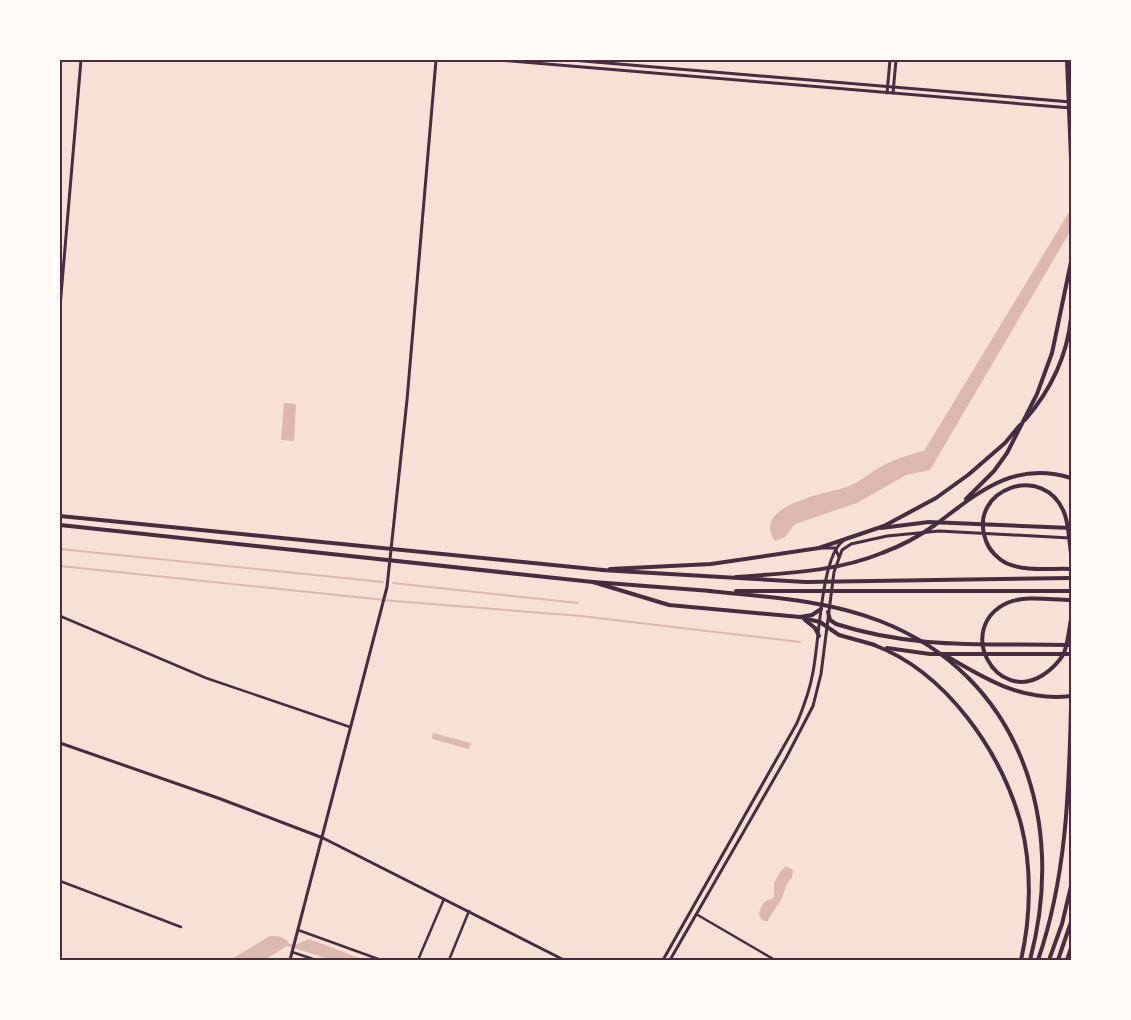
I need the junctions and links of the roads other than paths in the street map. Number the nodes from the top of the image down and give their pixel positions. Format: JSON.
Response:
{"nodes":[{"id":1,"x":81,"y":60,"type":"edge"},
{"id":2,"x":436,"y":60,"type":"edge"},
{"id":3,"x":498,"y":60,"type":"edge"},
{"id":4,"x":571,"y":60,"type":"edge"},
{"id":5,"x":890,"y":60,"type":"edge"},
{"id":6,"x":896,"y":60,"type":"edge"},
{"id":7,"x":1067,"y":60,"type":"edge"},
{"id":8,"x":887,"y":87,"type":"junction"},
{"id":9,"x":894,"y":87,"type":"junction"},
{"id":10,"x":887,"y":93,"type":"junction"},
{"id":11,"x":893,"y":93,"type":"junction"},
{"id":12,"x":1070,"y":102,"type":"edge"},
{"id":13,"x":1070,"y":108,"type":"edge"},
{"id":14,"x":1071,"y":159,"type":"edge"},
{"id":15,"x":1071,"y":262,"type":"edge"},
{"id":16,"x":60,"y":307,"type":"edge"},
{"id":17,"x":1071,"y":318,"type":"edge"},
{"id":18,"x":1071,"y":478,"type":"edge"},
{"id":19,"x":960,"y":505,"type":"junction"},
{"id":20,"x":60,"y":516,"type":"edge"},
{"id":21,"x":60,"y":525,"type":"edge"},
{"id":22,"x":1071,"y":528,"type":"edge"},
{"id":23,"x":868,"y":531,"type":"junction"},
{"id":24,"x":849,"y":536,"type":"junction"},
{"id":25,"x":1071,"y":538,"type":"edge"},
{"id":26,"x":819,"y":548,"type":"junction"},
{"id":27,"x":835,"y":548,"type":"junction"},
{"id":28,"x":392,"y":549,"type":"junction"},
{"id":29,"x":1071,"y":553,"type":"edge"},
{"id":30,"x":839,"y":558,"type":"junction"},
{"id":31,"x":391,"y":559,"type":"junction"},
{"id":32,"x":1071,"y":569,"type":"edge"},
{"id":33,"x":601,"y":570,"type":"junction"},
{"id":34,"x":720,"y":578,"type":"junction"},
{"id":35,"x":1071,"y":578,"type":"edge"},
{"id":36,"x":593,"y":582,"type":"junction"},
{"id":37,"x":709,"y":591,"type":"junction"},
{"id":38,"x":1071,"y":591,"type":"edge"},
{"id":39,"x":1071,"y":600,"type":"edge"},
{"id":40,"x":821,"y":609,"type":"junction"},
{"id":41,"x":828,"y":612,"type":"junction"},
{"id":42,"x":60,"y":616,"type":"edge"},
{"id":43,"x":791,"y":616,"type":"junction"},
{"id":44,"x":1071,"y":619,"type":"edge"},
{"id":45,"x":820,"y":622,"type":"junction"},
{"id":46,"x":826,"y":628,"type":"junction"},
{"id":47,"x":819,"y":636,"type":"junction"},
{"id":48,"x":874,"y":645,"type":"junction"},
{"id":49,"x":1071,"y":645,"type":"edge"},
{"id":50,"x":932,"y":648,"type":"junction"},
{"id":51,"x":1071,"y":654,"type":"edge"},
{"id":52,"x":1071,"y":696,"type":"edge"},
{"id":53,"x":1071,"y":707,"type":"edge"},
{"id":54,"x":352,"y":728,"type":"junction"},
{"id":55,"x":60,"y":743,"type":"edge"},
{"id":56,"x":323,"y":838,"type":"junction"},
{"id":57,"x":60,"y":880,"type":"edge"},
{"id":58,"x":1071,"y":886,"type":"edge"},
{"id":59,"x":1070,"y":893,"type":"edge"},
{"id":60,"x":444,"y":898,"type":"junction"},
{"id":61,"x":469,"y":911,"type":"junction"},
{"id":62,"x":696,"y":914,"type":"junction"},
{"id":63,"x":1071,"y":922,"type":"edge"},
{"id":64,"x":181,"y":928,"type":"dead end"},
{"id":65,"x":298,"y":930,"type":"junction"},
{"id":66,"x":1071,"y":948,"type":"edge"},
{"id":67,"x":292,"y":952,"type":"junction"},
{"id":68,"x":290,"y":960,"type":"edge"},
{"id":69,"x":316,"y":960,"type":"edge"},
{"id":70,"x":381,"y":960,"type":"edge"},
{"id":71,"x":418,"y":960,"type":"edge"},
{"id":72,"x":449,"y":960,"type":"edge"},
{"id":73,"x":564,"y":960,"type":"edge"},
{"id":74,"x":663,"y":960,"type":"edge"},
{"id":75,"x":670,"y":960,"type":"edge"},
{"id":76,"x":775,"y":960,"type":"edge"},
{"id":77,"x":1022,"y":960,"type":"edge"},
{"id":78,"x":1030,"y":960,"type":"edge"},
{"id":79,"x":1038,"y":960,"type":"edge"},
{"id":80,"x":1049,"y":960,"type":"edge"},
{"id":81,"x":1058,"y":960,"type":"edge"},
{"id":82,"x":1067,"y":960,"type":"edge"}],
"edges":[{"from":1,"to":16,"type":"street"},
{"from":2,"to":28,"type":"street"},
{"from":3,"to":10,"type":"street"},
{"from":4,"to":8,"type":"street"},
{"from":5,"to":8,"type":"street"},
{"from":6,"to":9,"type":"street"},
{"from":7,"to":12,"type":"main road"},
{"from":8,"to":9,"type":"street"},
{"from":8,"to":10,"type":"street"},
{"from":9,"to":11,"type":"street"},
{"from":9,"to":12,"type":"street"},
{"from":10,"to":11,"type":"street"},
{"from":11,"to":13,"type":"street"},
{"from":12,"to":13,"type":"main road"},
{"from":13,"to":14,"type":"main road"},
{"from":15,"to":19,"type":"main road"},
{"from":17,"to":23,"type":"main road"},
{"from":18,"to":19,"type":"main road"},
{"from":19,"to":34,"type":"main road"},
{"from":20,"to":28,"type":"main road"},
{"from":21,"to":31,"type":"main road"},
{"from":22,"to":23,"type":"main road"},
{"from":23,"to":24,"type":"main road"},
{"from":24,"to":26,"type":"main road"},
{"from":24,"to":27,"type":"street"},
{"from":25,"to":30,"type":"street"},
{"from":26,"to":27,"type":"street"},
{"from":26,"to":33,"type":"main road"},
{"from":27,"to":30,"type":"street"},
{"from":27,"to":40,"type":"street"},
{"from":28,"to":31,"type":"street"},
{"from":28,"to":33,"type":"main road"},
{"from":29,"to":32,"type":"main road"},
{"from":30,"to":41,"type":"street"},
{"from":31,"to":36,"type":"main road"},
{"from":31,"to":54,"type":"street"},
{"from":33,"to":34,"type":"main road"},
{"from":34,"to":35,"type":"main road"},
{"from":36,"to":37,"type":"main road"},
{"from":36,"to":43,"type":"main road"},
{"from":37,"to":38,"type":"main road"},
{"from":37,"to":50,"type":"main road"},
{"from":39,"to":44,"type":"main road"},
{"from":40,"to":43,"type":"main road"},
{"from":40,"to":45,"type":"street"},
{"from":41,"to":46,"type":"street"},
{"from":41,"to":49,"type":"main road"},
{"from":42,"to":54,"type":"street"},
{"from":43,"to":45,"type":"main road"},
{"from":43,"to":47,"type":"main road"},
{"from":45,"to":46,"type":"main road"},
{"from":45,"to":47,"type":"street"},
{"from":46,"to":48,"type":"main road"},
{"from":46,"to":62,"type":"street"},
{"from":47,"to":74,"type":"street"},
{"from":48,"to":51,"type":"main road"},
{"from":48,"to":77,"type":"main road"},
{"from":50,"to":52,"type":"main road"},
{"from":50,"to":78,"type":"main road"},
{"from":53,"to":79,"type":"main road"},
{"from":54,"to":56,"type":"street"},
{"from":55,"to":56,"type":"street"},
{"from":56,"to":60,"type":"street"},
{"from":56,"to":65,"type":"street"},
{"from":57,"to":64,"type":"street"},
{"from":58,"to":59,"type":"main road"},
{"from":59,"to":80,"type":"main road"},
{"from":60,"to":61,"type":"street"},
{"from":60,"to":71,"type":"street"},
{"from":61,"to":72,"type":"street"},
{"from":61,"to":73,"type":"street"},
{"from":62,"to":75,"type":"street"},
{"from":62,"to":76,"type":"street"},
{"from":63,"to":81,"type":"main road"},
{"from":65,"to":67,"type":"street"},
{"from":65,"to":70,"type":"street"},
{"from":66,"to":82,"type":"main road"},
{"from":67,"to":68,"type":"street"},
{"from":67,"to":69,"type":"street"}]}
